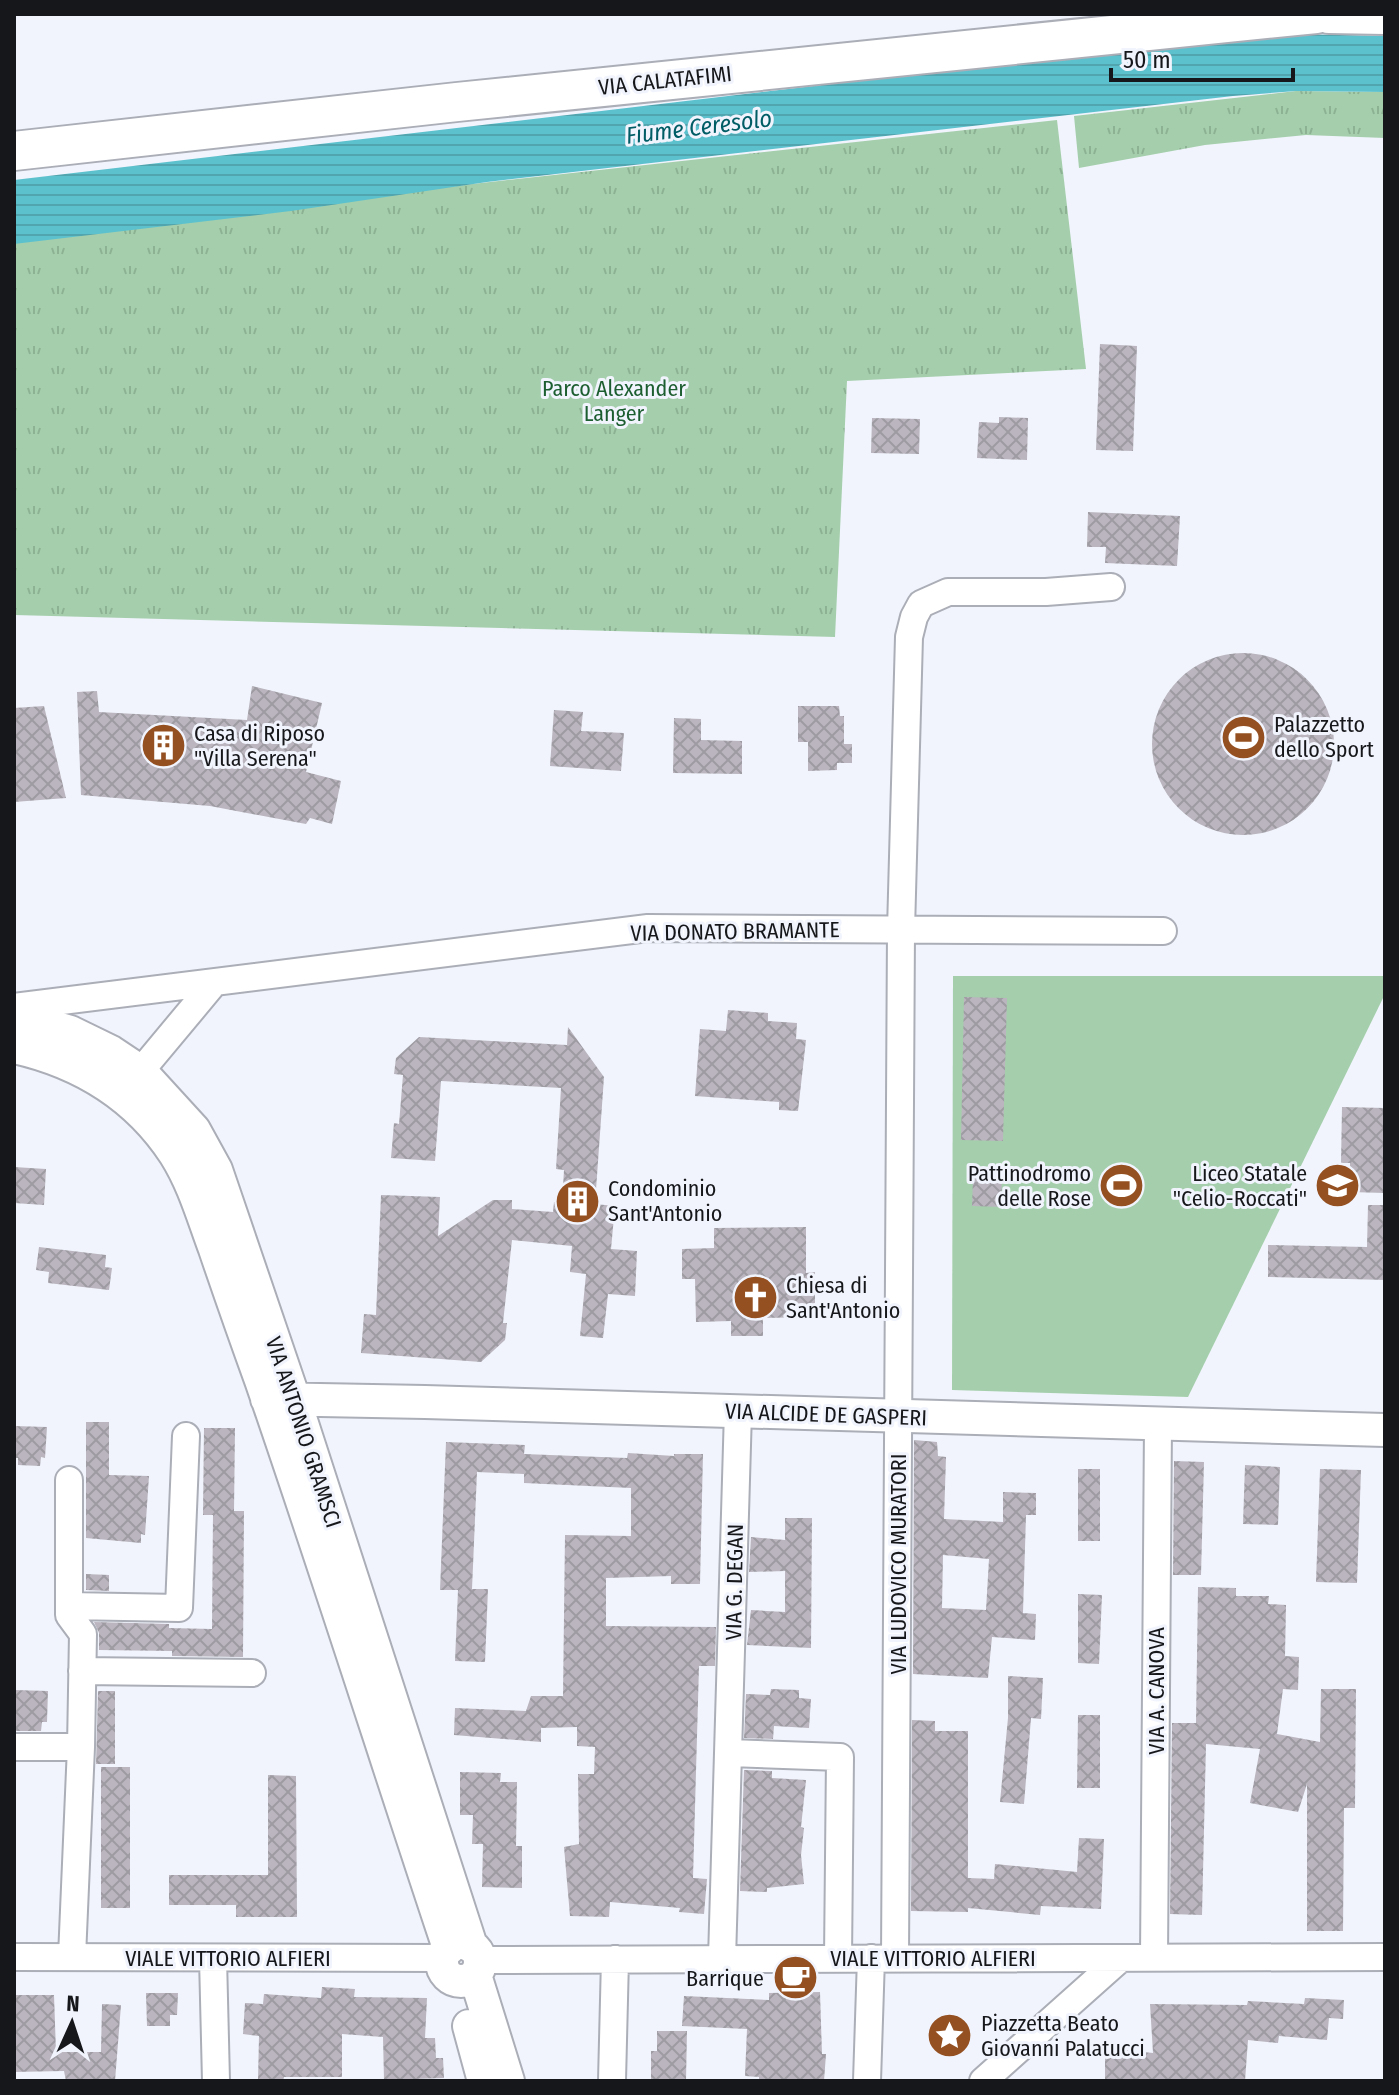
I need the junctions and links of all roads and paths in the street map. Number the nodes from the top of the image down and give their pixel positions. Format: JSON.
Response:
{"nodes":[{"id":1,"x":1316,"y":14,"type":"edge"},
{"id":2,"x":1329,"y":14,"type":"edge"},
{"id":3,"x":1385,"y":15,"type":"edge"},
{"id":4,"x":14,"y":151,"type":"edge"},
{"id":5,"x":1111,"y":587,"type":"dead end"},
{"id":6,"x":901,"y":930,"type":"junction"},
{"id":7,"x":1163,"y":931,"type":"dead end"},
{"id":8,"x":214,"y":983,"type":"junction"},
{"id":9,"x":14,"y":1007,"type":"edge"},
{"id":10,"x":14,"y":1016,"type":"edge"},
{"id":11,"x":14,"y":1047,"type":"edge"},
{"id":12,"x":131,"y":1083,"type":"junction"},
{"id":13,"x":280,"y":1399,"type":"junction"},
{"id":14,"x":738,"y":1411,"type":"junction"},
{"id":15,"x":899,"y":1416,"type":"junction"},
{"id":16,"x":1158,"y":1424,"type":"junction"},
{"id":17,"x":1385,"y":1430,"type":"edge"},
{"id":18,"x":186,"y":1436,"type":"dead end"},
{"id":19,"x":69,"y":1480,"type":"dead end"},
{"id":20,"x":69,"y":1606,"type":"junction"},
{"id":21,"x":82,"y":1671,"type":"junction"},
{"id":22,"x":252,"y":1673,"type":"dead end"},
{"id":23,"x":14,"y":1747,"type":"edge"},
{"id":24,"x":81,"y":1747,"type":"junction"},
{"id":25,"x":730,"y":1753,"type":"junction"},
{"id":26,"x":14,"y":1957,"type":"edge"},
{"id":27,"x":72,"y":1957,"type":"junction"},
{"id":28,"x":1154,"y":1957,"type":"junction"},
{"id":29,"x":1385,"y":1957,"type":"edge"},
{"id":30,"x":213,"y":1958,"type":"junction"},
{"id":31,"x":883,"y":1958,"type":"junction"},
{"id":32,"x":1121,"y":1958,"type":"junction"},
{"id":33,"x":615,"y":1959,"type":"junction"},
{"id":34,"x":722,"y":1959,"type":"junction"},
{"id":35,"x":838,"y":1959,"type":"junction"},
{"id":36,"x":462,"y":1961,"type":"junction"},
{"id":37,"x":216,"y":2081,"type":"edge"},
{"id":38,"x":484,"y":2081,"type":"edge"},
{"id":39,"x":508,"y":2081,"type":"edge"},
{"id":40,"x":612,"y":2081,"type":"edge"},
{"id":41,"x":867,"y":2081,"type":"edge"},
{"id":42,"x":983,"y":2081,"type":"edge"}],
"edges":[{"from":1,"to":4,"type":"main road","name":"VIA CALATAFIMI"},
{"from":2,"to":3,"type":"main road"},
{"from":5,"to":6,"type":"street","name":"VIA LUDOVICO MURATORI"},
{"from":6,"to":7,"type":"street","name":"VIA DONATO BRAMANTE"},
{"from":6,"to":8,"type":"street","name":"VIA DONATO BRAMANTE"},
{"from":6,"to":15,"type":"street","name":"VIA LUDOVICO MURATORI"},
{"from":8,"to":9,"type":"street","name":"VIA DONATO BRAMANTE"},
{"from":8,"to":12,"type":"street"},
{"from":10,"to":12,"type":"street","name":"VIA ANTONIO GRAMSCI"},
{"from":11,"to":12,"type":"street","name":"VIA ANTONIO GRAMSCI"},
{"from":12,"to":13,"type":"street","name":"VIA ANTONIO GRAMSCI"},
{"from":13,"to":14,"type":"street","name":"VIA ALCIDE DE GASPERI"},
{"from":13,"to":36,"type":"street","name":"VIA ANTONIO GRAMSCI"},
{"from":14,"to":15,"type":"street","name":"VIA ALCIDE DE GASPERI"},
{"from":14,"to":25,"type":"street","name":"VIA G. DEGAN"},
{"from":15,"to":16,"type":"street","name":"VIA ALCIDE DE GASPERI"},
{"from":15,"to":31,"type":"street","name":"VIA LUDOVICO MURATORI"},
{"from":16,"to":17,"type":"street","name":"VIA ALCIDE DE GASPERI"},
{"from":16,"to":28,"type":"street","name":"VIA A. CANOVA"},
{"from":18,"to":20,"type":"street"},
{"from":19,"to":20,"type":"street"},
{"from":20,"to":21,"type":"street"},
{"from":21,"to":22,"type":"street"},
{"from":21,"to":24,"type":"street"},
{"from":23,"to":24,"type":"street"},
{"from":24,"to":27,"type":"street"},
{"from":25,"to":34,"type":"street","name":"VIA G. DEGAN"},
{"from":25,"to":35,"type":"street"},
{"from":26,"to":27,"type":"street","name":"VIALE VITTORIO ALFIERI"},
{"from":27,"to":30,"type":"street","name":"VIALE VITTORIO ALFIERI"},
{"from":28,"to":29,"type":"street","name":"VIALE VITTORIO ALFIERI"},
{"from":28,"to":32,"type":"street","name":"VIALE VITTORIO ALFIERI"},
{"from":30,"to":36,"type":"street","name":"VIALE VITTORIO ALFIERI"},
{"from":30,"to":37,"type":"street"},
{"from":31,"to":32,"type":"street","name":"VIALE VITTORIO ALFIERI"},
{"from":31,"to":35,"type":"street","name":"VIALE VITTORIO ALFIERI"},
{"from":31,"to":41,"type":"street","name":"VIA LUDOVICO MURATORI"},
{"from":32,"to":42,"type":"street"},
{"from":33,"to":34,"type":"street","name":"VIALE VITTORIO ALFIERI"},
{"from":33,"to":36,"type":"street","name":"VIALE VITTORIO ALFIERI"},
{"from":33,"to":40,"type":"street"},
{"from":34,"to":35,"type":"street","name":"VIALE VITTORIO ALFIERI"},
{"from":36,"to":38,"type":"street","name":"VIA ANTONIO GRAMSCI"},
{"from":36,"to":39,"type":"street","name":"VIA ANTONIO GRAMSCI"}]}
